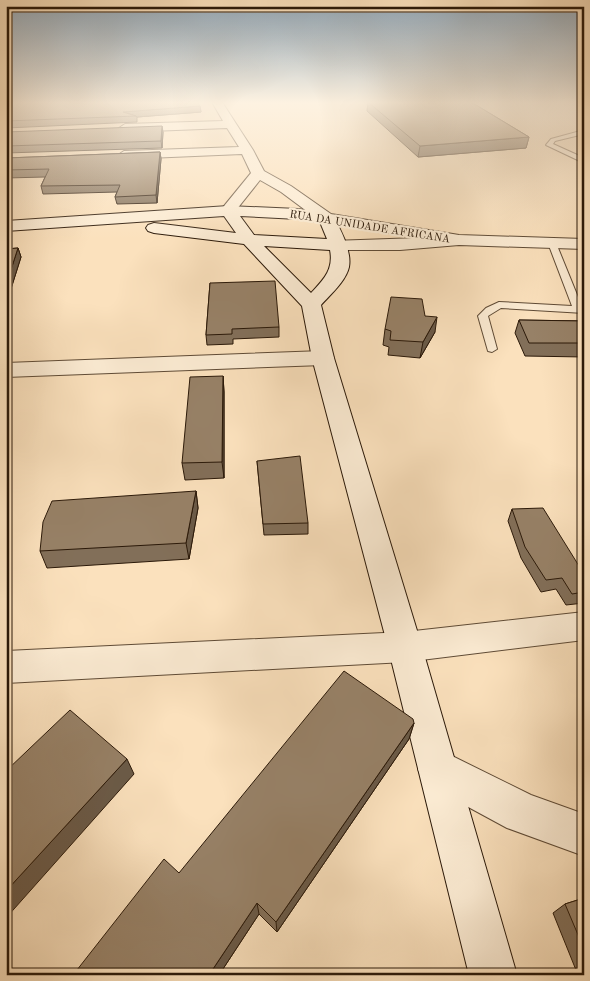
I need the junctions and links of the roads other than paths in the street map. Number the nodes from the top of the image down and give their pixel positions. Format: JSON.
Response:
{"nodes":[{"id":1,"x":555,"y":148,"type":"edge"},
{"id":2,"x":247,"y":150,"type":"joint"},
{"id":3,"x":112,"y":155,"type":"edge"},
{"id":4,"x":584,"y":161,"type":"edge"},
{"id":5,"x":258,"y":172,"type":"junction"},
{"id":6,"x":228,"y":211,"type":"junction"},
{"id":7,"x":326,"y":218,"type":"junction"},
{"id":8,"x":6,"y":226,"type":"edge"},
{"id":9,"x":6,"y":236,"type":"edge"},
{"id":10,"x":250,"y":240,"type":"junction"},
{"id":11,"x":459,"y":240,"type":"junction"},
{"id":12,"x":552,"y":242,"type":"junction"},
{"id":13,"x":584,"y":244,"type":"edge"},
{"id":14,"x":337,"y":245,"type":"junction"},
{"id":15,"x":311,"y":305,"type":"junction"},
{"id":16,"x":581,"y":310,"type":"edge"},
{"id":17,"x":492,"y":349,"type":"dead end"},
{"id":18,"x":323,"y":358,"type":"junction"},
{"id":19,"x":6,"y":370,"type":"edge"},
{"id":20,"x":584,"y":626,"type":"edge"},
{"id":21,"x":405,"y":647,"type":"junction"},
{"id":22,"x":6,"y":667,"type":"edge"},
{"id":23,"x":438,"y":769,"type":"junction"},
{"id":24,"x":584,"y":835,"type":"edge"},
{"id":25,"x":494,"y":975,"type":"edge"}],
"edges":[{"from":1,"to":4,"type":"lane"},
{"from":2,"to":3,"type":"street"},
{"from":2,"to":5,"type":"street"},
{"from":5,"to":6,"type":"street"},
{"from":5,"to":7,"type":"street"},
{"from":6,"to":7,"type":"street","name":"RUA DA UNIDADE AFRICANA"},
{"from":6,"to":8,"type":"street","name":"RUA DA UNIDADE AFRICANA"},
{"from":6,"to":10,"type":"street"},
{"from":7,"to":11,"type":"street","name":"RUA DA UNIDADE AFRICANA"},
{"from":7,"to":14,"type":"street"},
{"from":9,"to":10,"type":"street","name":"RUA DA UNIDADE AFRICANA"},
{"from":10,"to":14,"type":"street","name":"RUA DA UNIDADE AFRICANA"},
{"from":10,"to":15,"type":"street"},
{"from":11,"to":12,"type":"street"},
{"from":11,"to":14,"type":"street","name":"RUA DA UNIDADE AFRICANA"},
{"from":12,"to":13,"type":"street"},
{"from":12,"to":16,"type":"lane"},
{"from":14,"to":15,"type":"street"},
{"from":15,"to":18,"type":"street"},
{"from":16,"to":17,"type":"lane"},
{"from":18,"to":19,"type":"street"},
{"from":18,"to":21,"type":"street"},
{"from":20,"to":21,"type":"street"},
{"from":21,"to":22,"type":"street"},
{"from":21,"to":23,"type":"street"},
{"from":23,"to":24,"type":"street"},
{"from":23,"to":25,"type":"street"}]}
